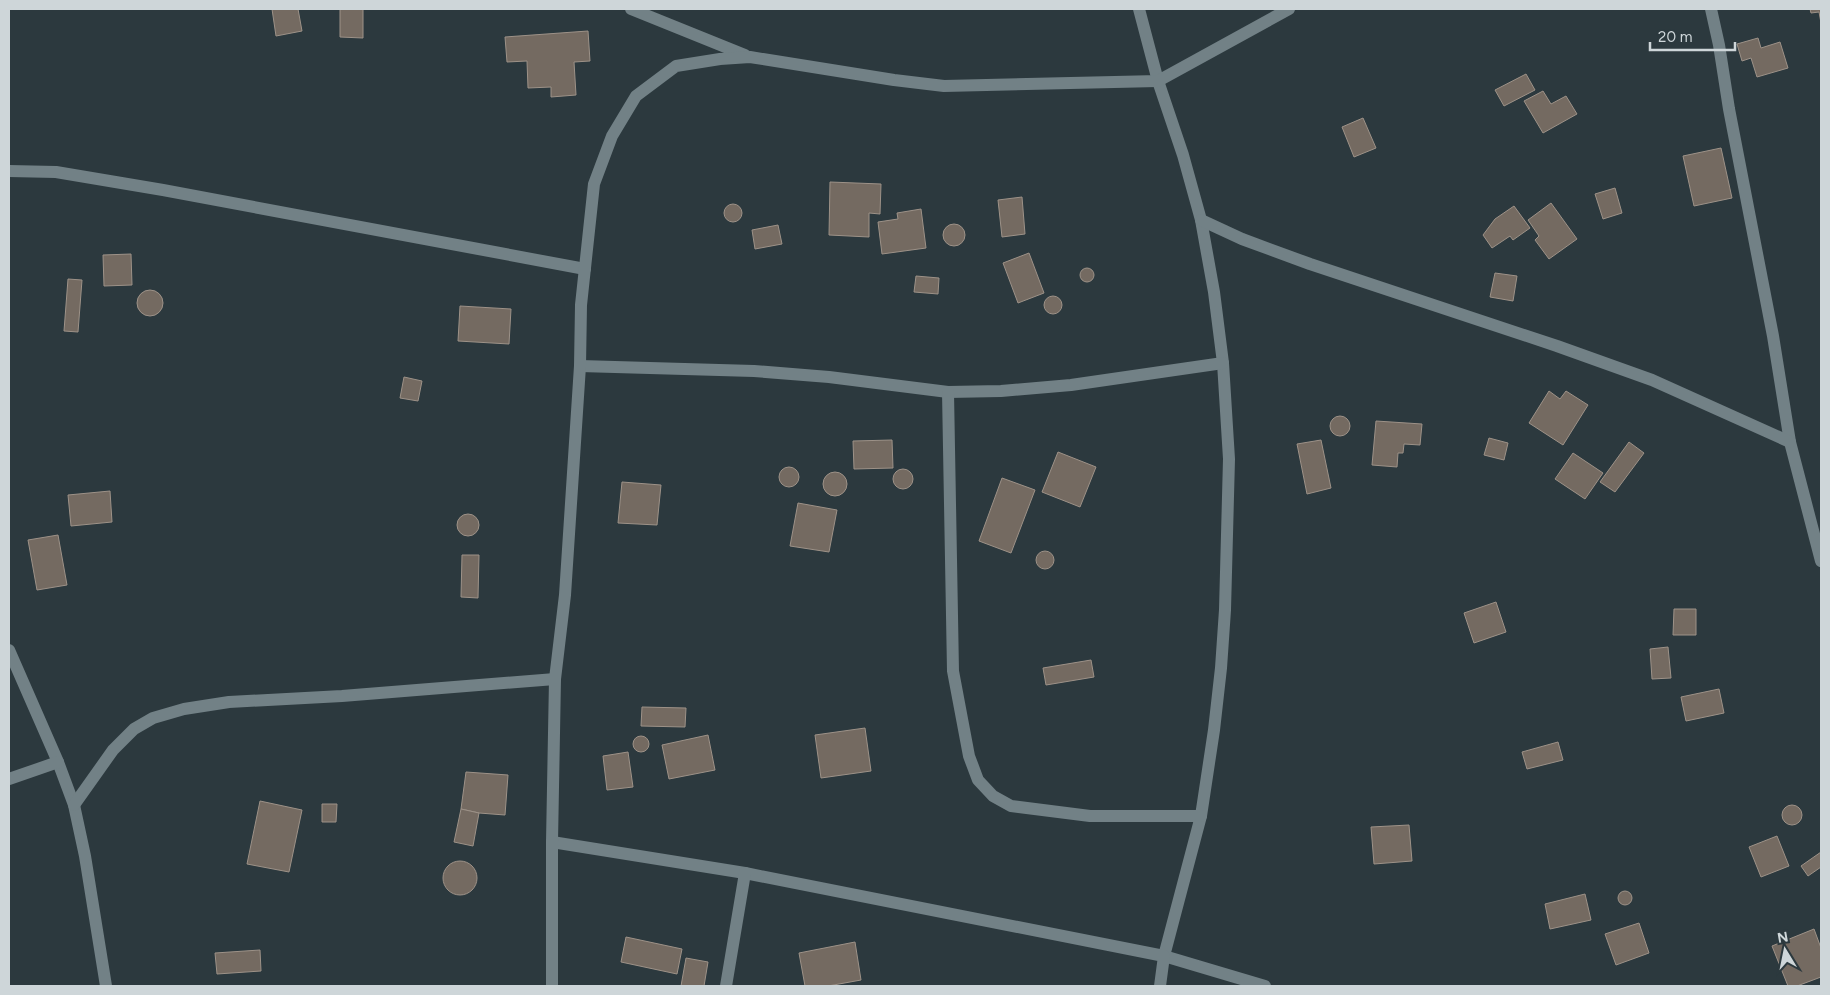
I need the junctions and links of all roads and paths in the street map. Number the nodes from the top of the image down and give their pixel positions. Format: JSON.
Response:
{"nodes":[{"id":1,"x":631,"y":9,"type":"edge"},
{"id":2,"x":1138,"y":9,"type":"edge"},
{"id":3,"x":1289,"y":9,"type":"edge"},
{"id":4,"x":1710,"y":9,"type":"edge"},
{"id":5,"x":750,"y":57,"type":"junction"},
{"id":6,"x":1158,"y":82,"type":"junction"},
{"id":7,"x":9,"y":171,"type":"edge"},
{"id":8,"x":1201,"y":220,"type":"junction"},
{"id":9,"x":585,"y":269,"type":"junction"},
{"id":10,"x":1223,"y":362,"type":"junction"},
{"id":11,"x":580,"y":366,"type":"junction"},
{"id":12,"x":948,"y":392,"type":"junction"},
{"id":13,"x":1790,"y":442,"type":"junction"},
{"id":14,"x":1821,"y":561,"type":"edge"},
{"id":15,"x":9,"y":650,"type":"edge"},
{"id":16,"x":555,"y":679,"type":"junction"},
{"id":17,"x":58,"y":762,"type":"junction"},
{"id":18,"x":9,"y":779,"type":"edge"},
{"id":19,"x":74,"y":805,"type":"junction"},
{"id":20,"x":1201,"y":816,"type":"junction"},
{"id":21,"x":552,"y":842,"type":"junction"},
{"id":22,"x":746,"y":873,"type":"junction"},
{"id":23,"x":1164,"y":956,"type":"junction"},
{"id":24,"x":106,"y":986,"type":"edge"},
{"id":25,"x":552,"y":986,"type":"edge"},
{"id":26,"x":726,"y":986,"type":"edge"},
{"id":27,"x":1160,"y":986,"type":"edge"},
{"id":28,"x":1265,"y":986,"type":"edge"}],
"edges":[{"from":1,"to":5,"type":"street"},
{"from":2,"to":6,"type":"street"},
{"from":3,"to":6,"type":"street"},
{"from":4,"to":13,"type":"street"},
{"from":5,"to":6,"type":"street"},
{"from":5,"to":9,"type":"street"},
{"from":6,"to":8,"type":"street"},
{"from":7,"to":9,"type":"street"},
{"from":8,"to":10,"type":"street"},
{"from":8,"to":13,"type":"street"},
{"from":9,"to":11,"type":"street"},
{"from":10,"to":12,"type":"street"},
{"from":10,"to":20,"type":"street"},
{"from":11,"to":12,"type":"street"},
{"from":11,"to":16,"type":"street"},
{"from":12,"to":20,"type":"street"},
{"from":13,"to":14,"type":"street"},
{"from":15,"to":17,"type":"street"},
{"from":16,"to":19,"type":"street"},
{"from":16,"to":21,"type":"street"},
{"from":17,"to":18,"type":"street"},
{"from":17,"to":19,"type":"street"},
{"from":19,"to":24,"type":"street"},
{"from":20,"to":23,"type":"street"},
{"from":21,"to":22,"type":"street"},
{"from":21,"to":25,"type":"street"},
{"from":22,"to":23,"type":"street"},
{"from":22,"to":26,"type":"street"},
{"from":23,"to":27,"type":"street"},
{"from":23,"to":28,"type":"street"}]}
